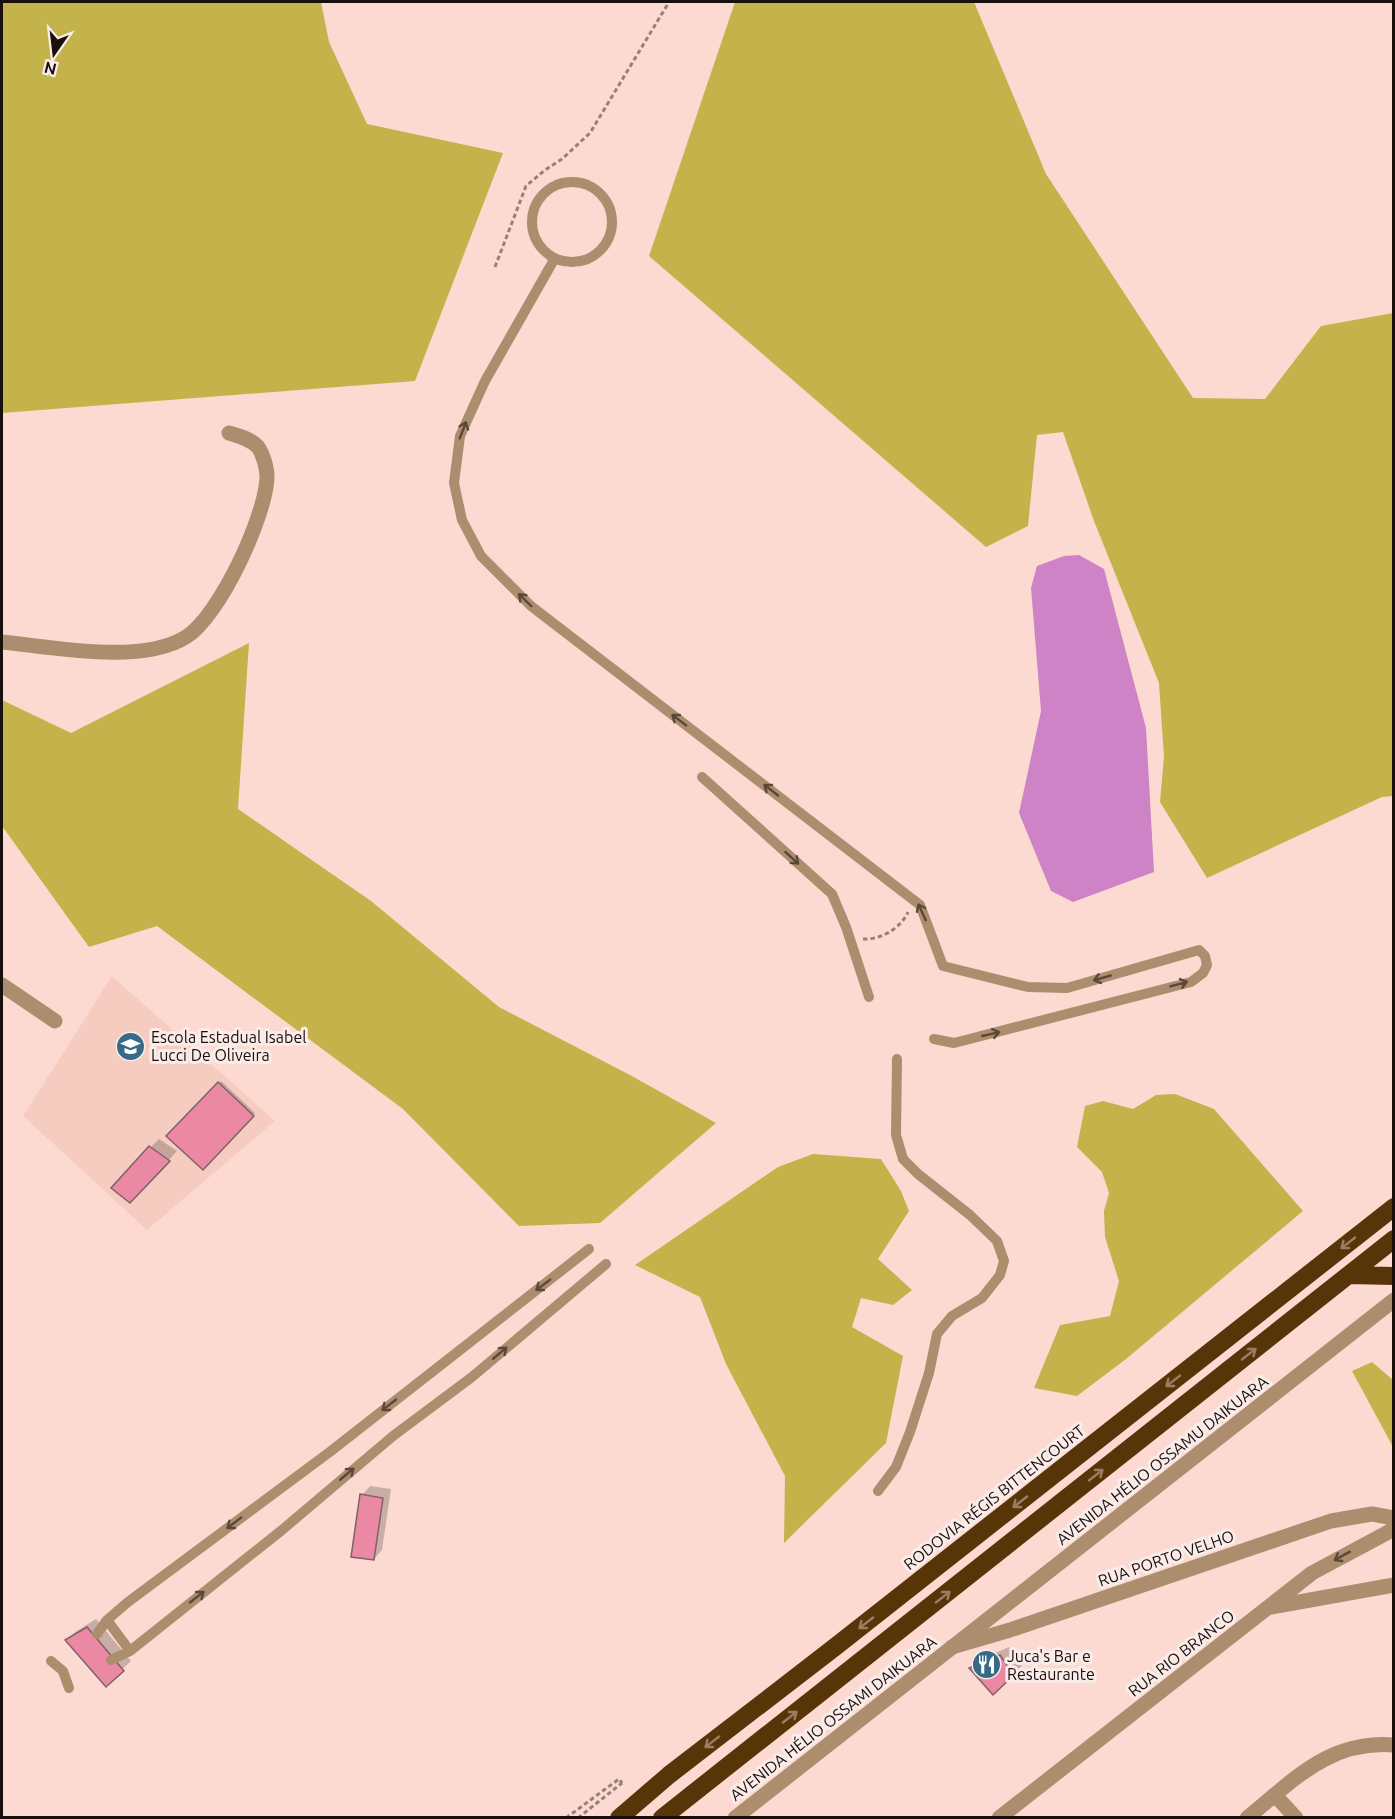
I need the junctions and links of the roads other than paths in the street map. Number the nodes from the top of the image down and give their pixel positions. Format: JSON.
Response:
{"nodes":[{"id":1,"x":555,"y":258,"type":"junction"},
{"id":2,"x":229,"y":433,"type":"dead end"},
{"id":3,"x":2,"y":642,"type":"edge"},
{"id":4,"x":702,"y":777,"type":"dead end"},
{"id":5,"x":2,"y":985,"type":"edge"},
{"id":6,"x":869,"y":997,"type":"dead end"},
{"id":7,"x":55,"y":1021,"type":"dead end"},
{"id":8,"x":934,"y":1039,"type":"dead end"},
{"id":9,"x":897,"y":1059,"type":"dead end"},
{"id":10,"x":1394,"y":1207,"type":"edge"},
{"id":11,"x":1394,"y":1239,"type":"edge"},
{"id":12,"x":589,"y":1249,"type":"dead end"},
{"id":13,"x":606,"y":1264,"type":"dead end"},
{"id":14,"x":1348,"y":1275,"type":"junction"},
{"id":15,"x":1394,"y":1276,"type":"edge"},
{"id":16,"x":1394,"y":1300,"type":"edge"},
{"id":17,"x":878,"y":1491,"type":"dead end"},
{"id":18,"x":1394,"y":1518,"type":"edge"},
{"id":19,"x":1394,"y":1529,"type":"edge"},
{"id":20,"x":1394,"y":1585,"type":"edge"},
{"id":21,"x":1268,"y":1607,"type":"junction"},
{"id":22,"x":107,"y":1620,"type":"junction"},
{"id":23,"x":97,"y":1634,"type":"dead end"},
{"id":24,"x":952,"y":1647,"type":"junction"},
{"id":25,"x":130,"y":1651,"type":"junction"},
{"id":26,"x":111,"y":1660,"type":"dead end"},
{"id":27,"x":51,"y":1661,"type":"dead end"},
{"id":28,"x":69,"y":1688,"type":"dead end"},
{"id":29,"x":1394,"y":1744,"type":"edge"},
{"id":30,"x":1275,"y":1795,"type":"junction"},
{"id":31,"x":619,"y":1818,"type":"edge"},
{"id":32,"x":662,"y":1818,"type":"edge"},
{"id":33,"x":735,"y":1818,"type":"edge"},
{"id":34,"x":999,"y":1818,"type":"edge"},
{"id":35,"x":1248,"y":1818,"type":"edge"},
{"id":36,"x":1296,"y":1818,"type":"edge"}],
"edges":[{"from":1,"to":1,"type":"lane"},
{"from":8,"to":1,"type":"lane","one_way":true},
{"from":2,"to":3,"type":"street"},
{"from":4,"to":6,"type":"lane","one_way":true},
{"from":5,"to":7,"type":"street"},
{"from":9,"to":17,"type":"lane"},
{"from":10,"to":31,"type":"highway","name":"RODOVIA RÉGIS BITTENCOURT","one_way":true},
{"from":11,"to":14,"type":"highway"},
{"from":12,"to":22,"type":"lane","one_way":true},
{"from":25,"to":13,"type":"lane","one_way":true},
{"from":14,"to":15,"type":"highway"},
{"from":32,"to":14,"type":"highway","one_way":true},
{"from":16,"to":24,"type":"street","name":"AVENIDA HÉLIO OSSAMU DAIKUARA"},
{"from":18,"to":24,"type":"street","name":"RUA PORTO VELHO"},
{"from":19,"to":21,"type":"street","name":"RUA RIO BRANCO","one_way":true},
{"from":20,"to":21,"type":"street"},
{"from":21,"to":34,"type":"street","name":"RUA RIO BRANCO"},
{"from":22,"to":23,"type":"lane"},
{"from":22,"to":25,"type":"lane"},
{"from":24,"to":33,"type":"street","name":"AVENIDA HÉLIO OSSAMI DAIKUARA"},
{"from":25,"to":26,"type":"lane"},
{"from":27,"to":28,"type":"lane"},
{"from":29,"to":30,"type":"street"},
{"from":30,"to":35,"type":"street"},
{"from":30,"to":36,"type":"street"}]}
